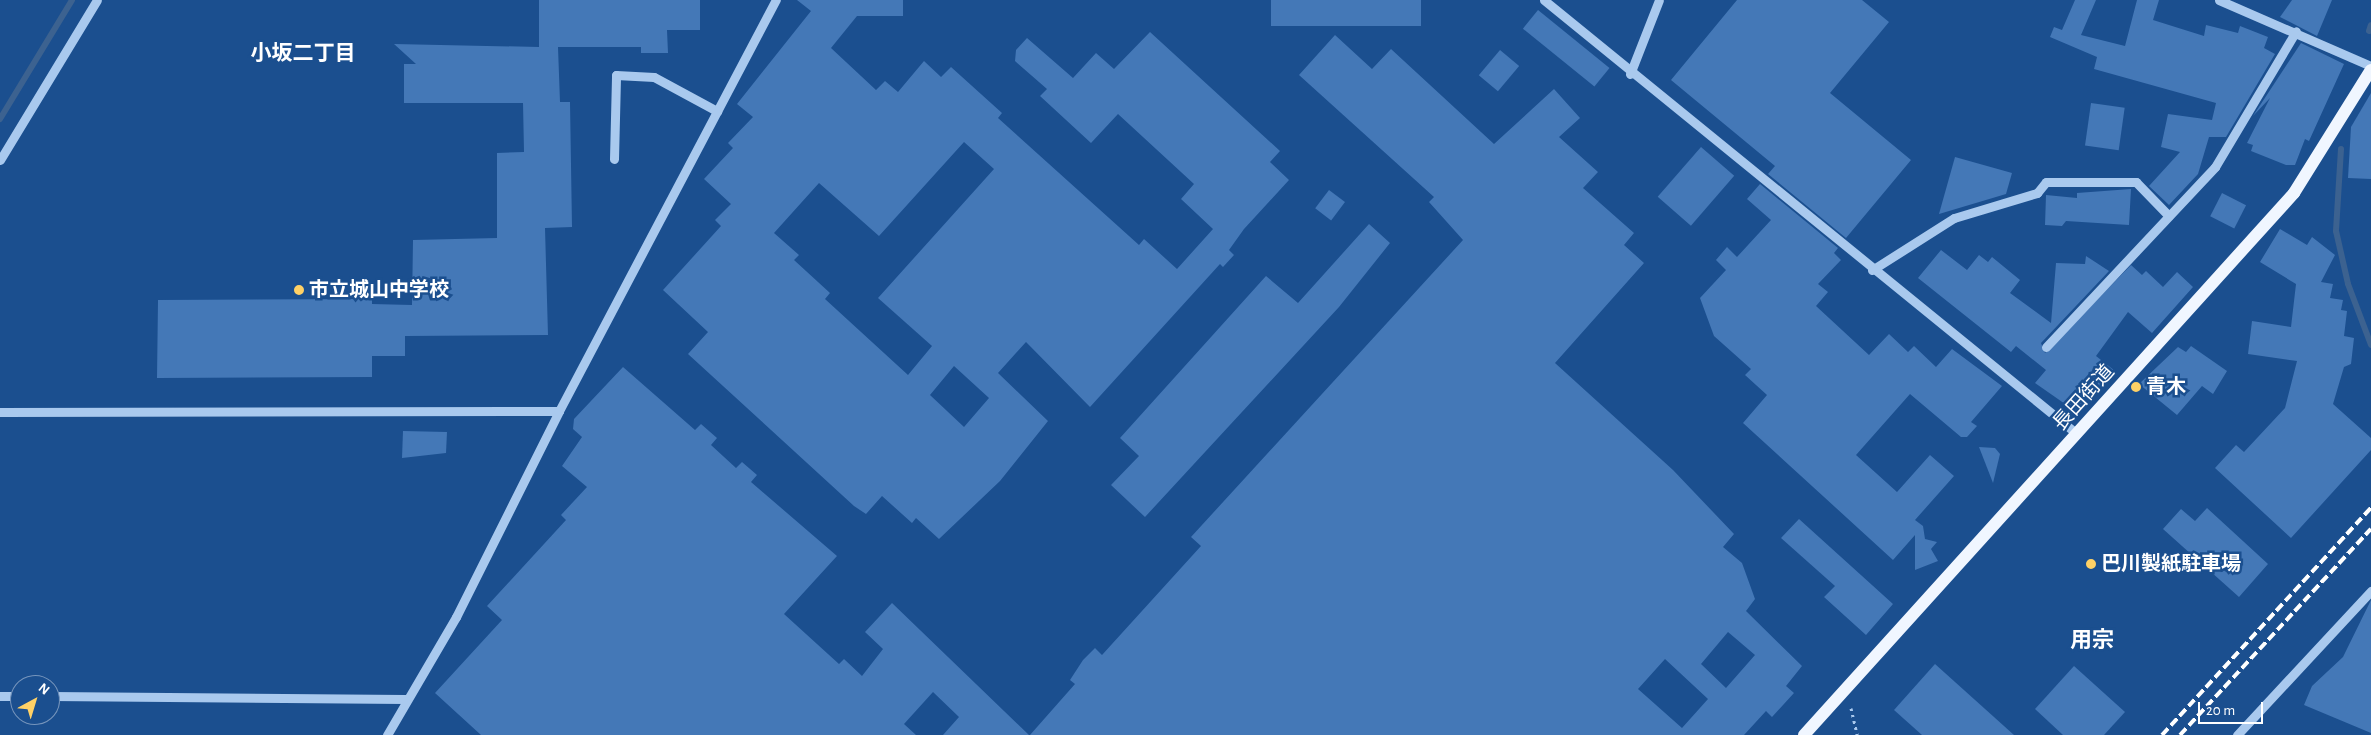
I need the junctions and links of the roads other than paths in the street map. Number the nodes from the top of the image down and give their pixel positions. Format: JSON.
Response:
{"nodes":[{"id":1,"x":97,"y":0,"type":"edge"},
{"id":2,"x":776,"y":0,"type":"edge"},
{"id":3,"x":1544,"y":0,"type":"edge"},
{"id":4,"x":1659,"y":0,"type":"edge"},
{"id":5,"x":2218,"y":0,"type":"edge"},
{"id":6,"x":2296,"y":31,"type":"junction"},
{"id":7,"x":2371,"y":68,"type":"edge"},
{"id":8,"x":1630,"y":74,"type":"junction"},
{"id":9,"x":717,"y":111,"type":"junction"},
{"id":10,"x":614,"y":159,"type":"dead end"},
{"id":11,"x":0,"y":160,"type":"edge"},
{"id":12,"x":2169,"y":216,"type":"junction"},
{"id":13,"x":1872,"y":270,"type":"junction"},
{"id":14,"x":2046,"y":347,"type":"dead end"},
{"id":15,"x":559,"y":411,"type":"junction"},
{"id":16,"x":0,"y":412,"type":"edge"},
{"id":17,"x":2077,"y":434,"type":"junction"},
{"id":18,"x":2371,"y":591,"type":"edge"},
{"id":19,"x":60,"y":696,"type":"edge"},
{"id":20,"x":405,"y":698,"type":"junction"},
{"id":21,"x":387,"y":735,"type":"edge"},
{"id":22,"x":1804,"y":735,"type":"edge"},
{"id":23,"x":2237,"y":735,"type":"edge"}],
"edges":[{"from":1,"to":11,"type":"street"},
{"from":2,"to":9,"type":"street"},
{"from":3,"to":8,"type":"street"},
{"from":4,"to":8,"type":"street"},
{"from":5,"to":6,"type":"street"},
{"from":6,"to":7,"type":"street"},
{"from":6,"to":12,"type":"street"},
{"from":7,"to":17,"type":"main road","name":"長田街道"},
{"from":8,"to":13,"type":"street"},
{"from":9,"to":10,"type":"street"},
{"from":9,"to":15,"type":"street"},
{"from":12,"to":13,"type":"street"},
{"from":12,"to":14,"type":"street"},
{"from":13,"to":17,"type":"street"},
{"from":15,"to":16,"type":"street"},
{"from":15,"to":20,"type":"street"},
{"from":17,"to":22,"type":"main road","name":"長田街道"},
{"from":18,"to":23,"type":"street"},
{"from":19,"to":20,"type":"street"},
{"from":20,"to":21,"type":"street"}]}
